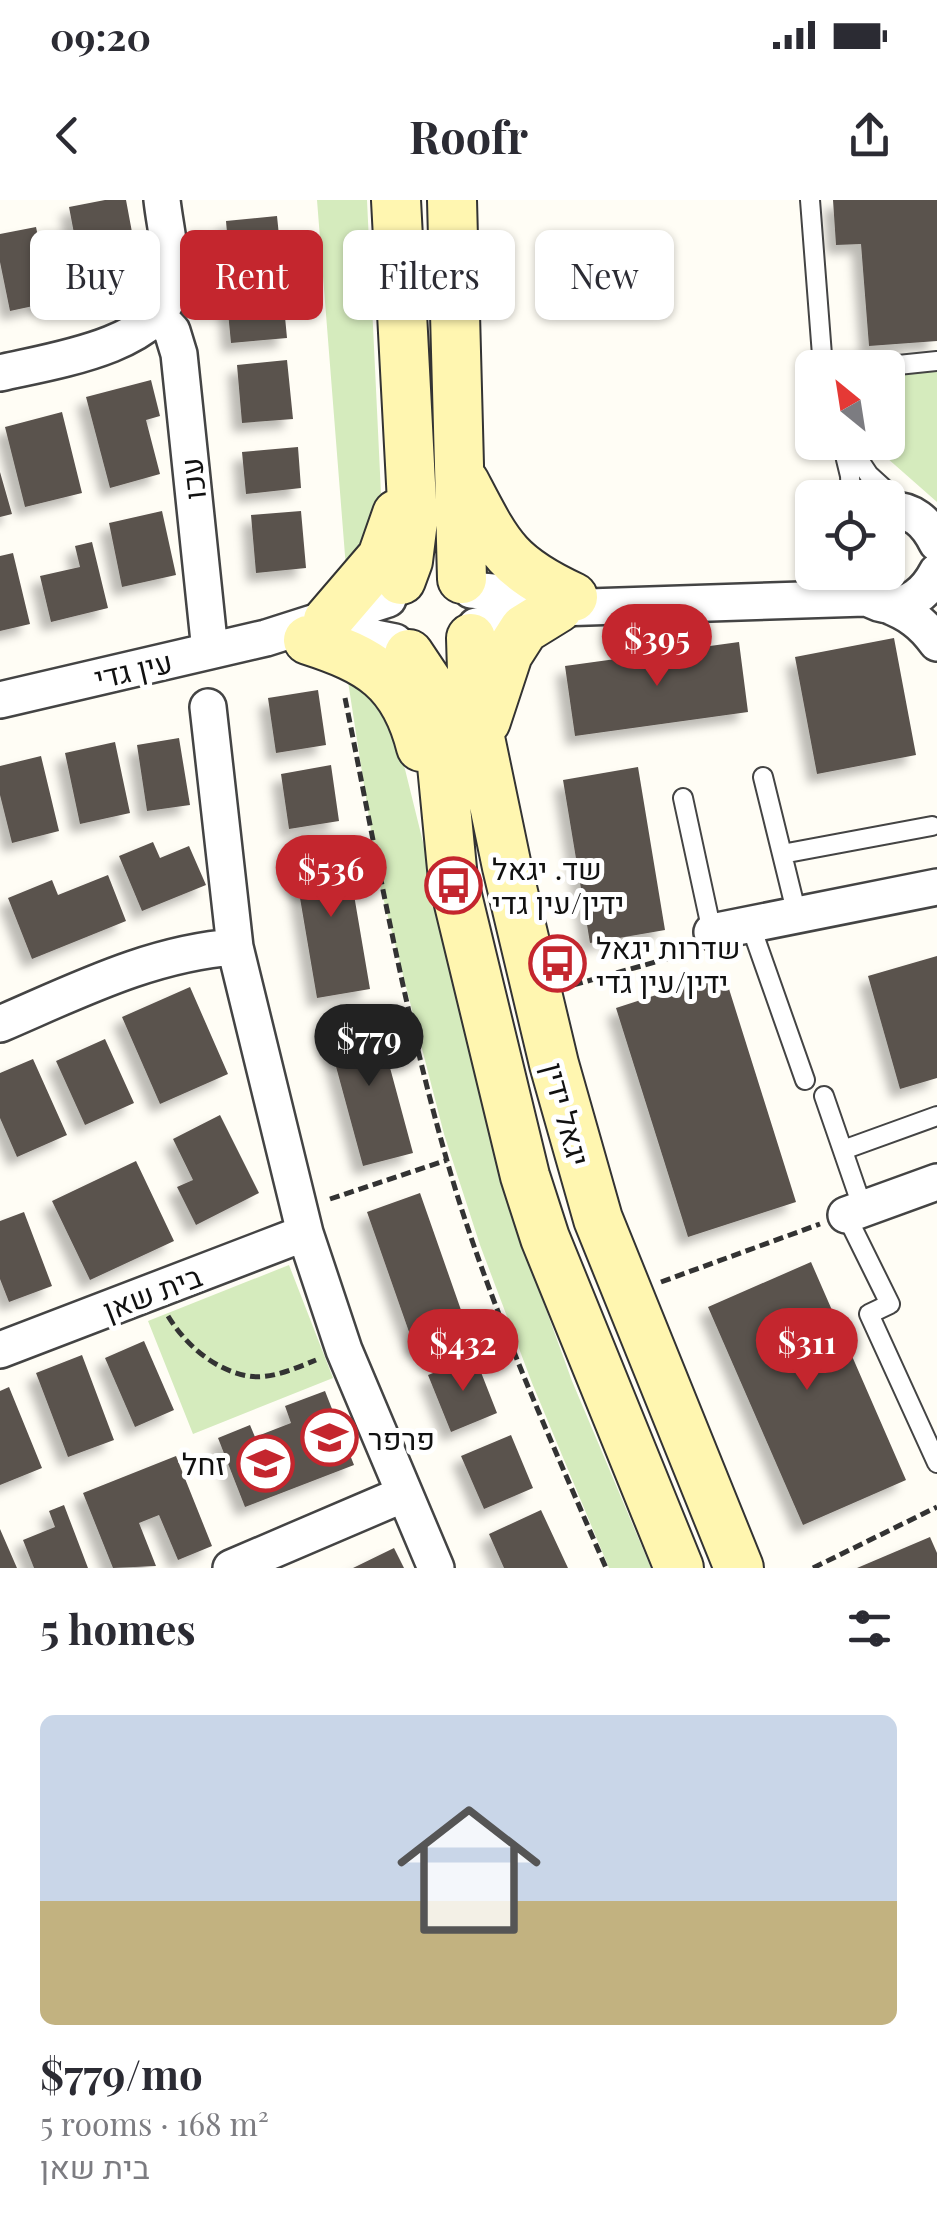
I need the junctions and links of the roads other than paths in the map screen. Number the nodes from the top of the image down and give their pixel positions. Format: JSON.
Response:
{"nodes":[{"id":1,"x":162,"y":200,"type":"edge"},
{"id":2,"x":396,"y":200,"type":"edge"},
{"id":3,"x":452,"y":200,"type":"edge"},
{"id":4,"x":810,"y":200,"type":"edge"},
{"id":5,"x":160,"y":308,"type":"edge"},
{"id":6,"x":160,"y":318,"type":"edge"},
{"id":7,"x":149,"y":320,"type":"edge"},
{"id":8,"x":822,"y":350,"type":"edge"},
{"id":9,"x":937,"y":362,"type":"edge"},
{"id":10,"x":905,"y":365,"type":"edge"},
{"id":11,"x":0,"y":374,"type":"edge"},
{"id":12,"x":858,"y":460,"type":"edge"},
{"id":13,"x":459,"y":471,"type":"junction"},
{"id":14,"x":411,"y":478,"type":"junction"},
{"id":15,"x":914,"y":522,"type":"edge"},
{"id":16,"x":937,"y":572,"type":"edge"},
{"id":17,"x":806,"y":590,"type":"edge"},
{"id":18,"x":865,"y":592,"type":"edge"},
{"id":19,"x":781,"y":601,"type":"junction"},
{"id":20,"x":581,"y":604,"type":"junction"},
{"id":21,"x":470,"y":608,"type":"junction"},
{"id":22,"x":937,"y":613,"type":"edge"},
{"id":23,"x":398,"y":619,"type":"junction"},
{"id":24,"x":309,"y":637,"type":"junction"},
{"id":25,"x":937,"y":643,"type":"edge"},
{"id":26,"x":210,"y":651,"type":"junction"},
{"id":27,"x":0,"y":700,"type":"edge"},
{"id":28,"x":208,"y":707,"type":"dead end"},
{"id":29,"x":480,"y":738,"type":"junction"},
{"id":30,"x":763,"y":778,"type":"dead end"},
{"id":31,"x":684,"y":798,"type":"dead end"},
{"id":32,"x":932,"y":826,"type":"dead end"},
{"id":33,"x":782,"y":854,"type":"junction"},
{"id":34,"x":453,"y":878,"type":"junction"},
{"id":35,"x":937,"y":887,"type":"edge"},
{"id":36,"x":797,"y":915,"type":"junction"},
{"id":37,"x":750,"y":924,"type":"junction"},
{"id":38,"x":712,"y":932,"type":"joint"},
{"id":39,"x":236,"y":947,"type":"junction"},
{"id":40,"x":0,"y":1024,"type":"edge"},
{"id":41,"x":804,"y":1080,"type":"dead end"},
{"id":42,"x":824,"y":1096,"type":"dead end"},
{"id":43,"x":937,"y":1116,"type":"edge"},
{"id":44,"x":843,"y":1150,"type":"junction"},
{"id":45,"x":937,"y":1182,"type":"edge"},
{"id":46,"x":855,"y":1212,"type":"junction"},
{"id":47,"x":301,"y":1221,"type":"junction"},
{"id":48,"x":0,"y":1350,"type":"edge"},
{"id":49,"x":937,"y":1463,"type":"edge"},
{"id":50,"x":404,"y":1494,"type":"junction"},
{"id":51,"x":230,"y":1568,"type":"edge"},
{"id":52,"x":436,"y":1568,"type":"edge"},
{"id":53,"x":679,"y":1568,"type":"edge"},
{"id":54,"x":740,"y":1568,"type":"edge"}],
"edges":[{"from":1,"to":5,"type":"street"},
{"from":2,"to":14,"type":"main road"},
{"from":3,"to":13,"type":"main road","name":"יגאל ידין"},
{"from":4,"to":8,"type":"lane"},
{"from":6,"to":26,"type":"street","name":"עכו"},
{"from":7,"to":11,"type":"street"},
{"from":9,"to":10,"type":"lane"},
{"from":12,"to":15,"type":"lane"},
{"from":13,"to":20,"type":"main road"},
{"from":13,"to":21,"type":"main road","name":"יגאל ידין"},
{"from":14,"to":23,"type":"main road"},
{"from":14,"to":24,"type":"main road"},
{"from":16,"to":18,"type":"street"},
{"from":16,"to":22,"type":"street"},
{"from":17,"to":19,"type":"street"},
{"from":18,"to":19,"type":"street"},
{"from":18,"to":25,"type":"street"},
{"from":19,"to":20,"type":"street"},
{"from":20,"to":21,"type":"street"},
{"from":20,"to":29,"type":"main road"},
{"from":21,"to":23,"type":"main road"},
{"from":21,"to":23,"type":"main road"},
{"from":21,"to":29,"type":"main road","name":"יגאל ידין"},
{"from":23,"to":24,"type":"street","name":"עין גדי"},
{"from":23,"to":34,"type":"main road","name":"יגאל ידין"},
{"from":24,"to":26,"type":"street","name":"עין גדי"},
{"from":24,"to":34,"type":"main road"},
{"from":26,"to":27,"type":"street","name":"עין גדי"},
{"from":28,"to":39,"type":"street"},
{"from":29,"to":54,"type":"main road","name":"יגאל ידין"},
{"from":30,"to":33,"type":"lane"},
{"from":31,"to":38,"type":"lane"},
{"from":32,"to":33,"type":"lane"},
{"from":33,"to":36,"type":"lane"},
{"from":34,"to":53,"type":"main road","name":"יגאל ידין"},
{"from":35,"to":36,"type":"street"},
{"from":36,"to":37,"type":"street"},
{"from":37,"to":38,"type":"street"},
{"from":37,"to":41,"type":"lane"},
{"from":39,"to":40,"type":"street"},
{"from":39,"to":47,"type":"street"},
{"from":42,"to":44,"type":"lane"},
{"from":43,"to":44,"type":"lane"},
{"from":44,"to":46,"type":"lane"},
{"from":45,"to":46,"type":"street"},
{"from":46,"to":49,"type":"lane"},
{"from":47,"to":48,"type":"street","name":"בית שאן"},
{"from":47,"to":50,"type":"street"},
{"from":50,"to":51,"type":"street"},
{"from":50,"to":52,"type":"street"}]}
